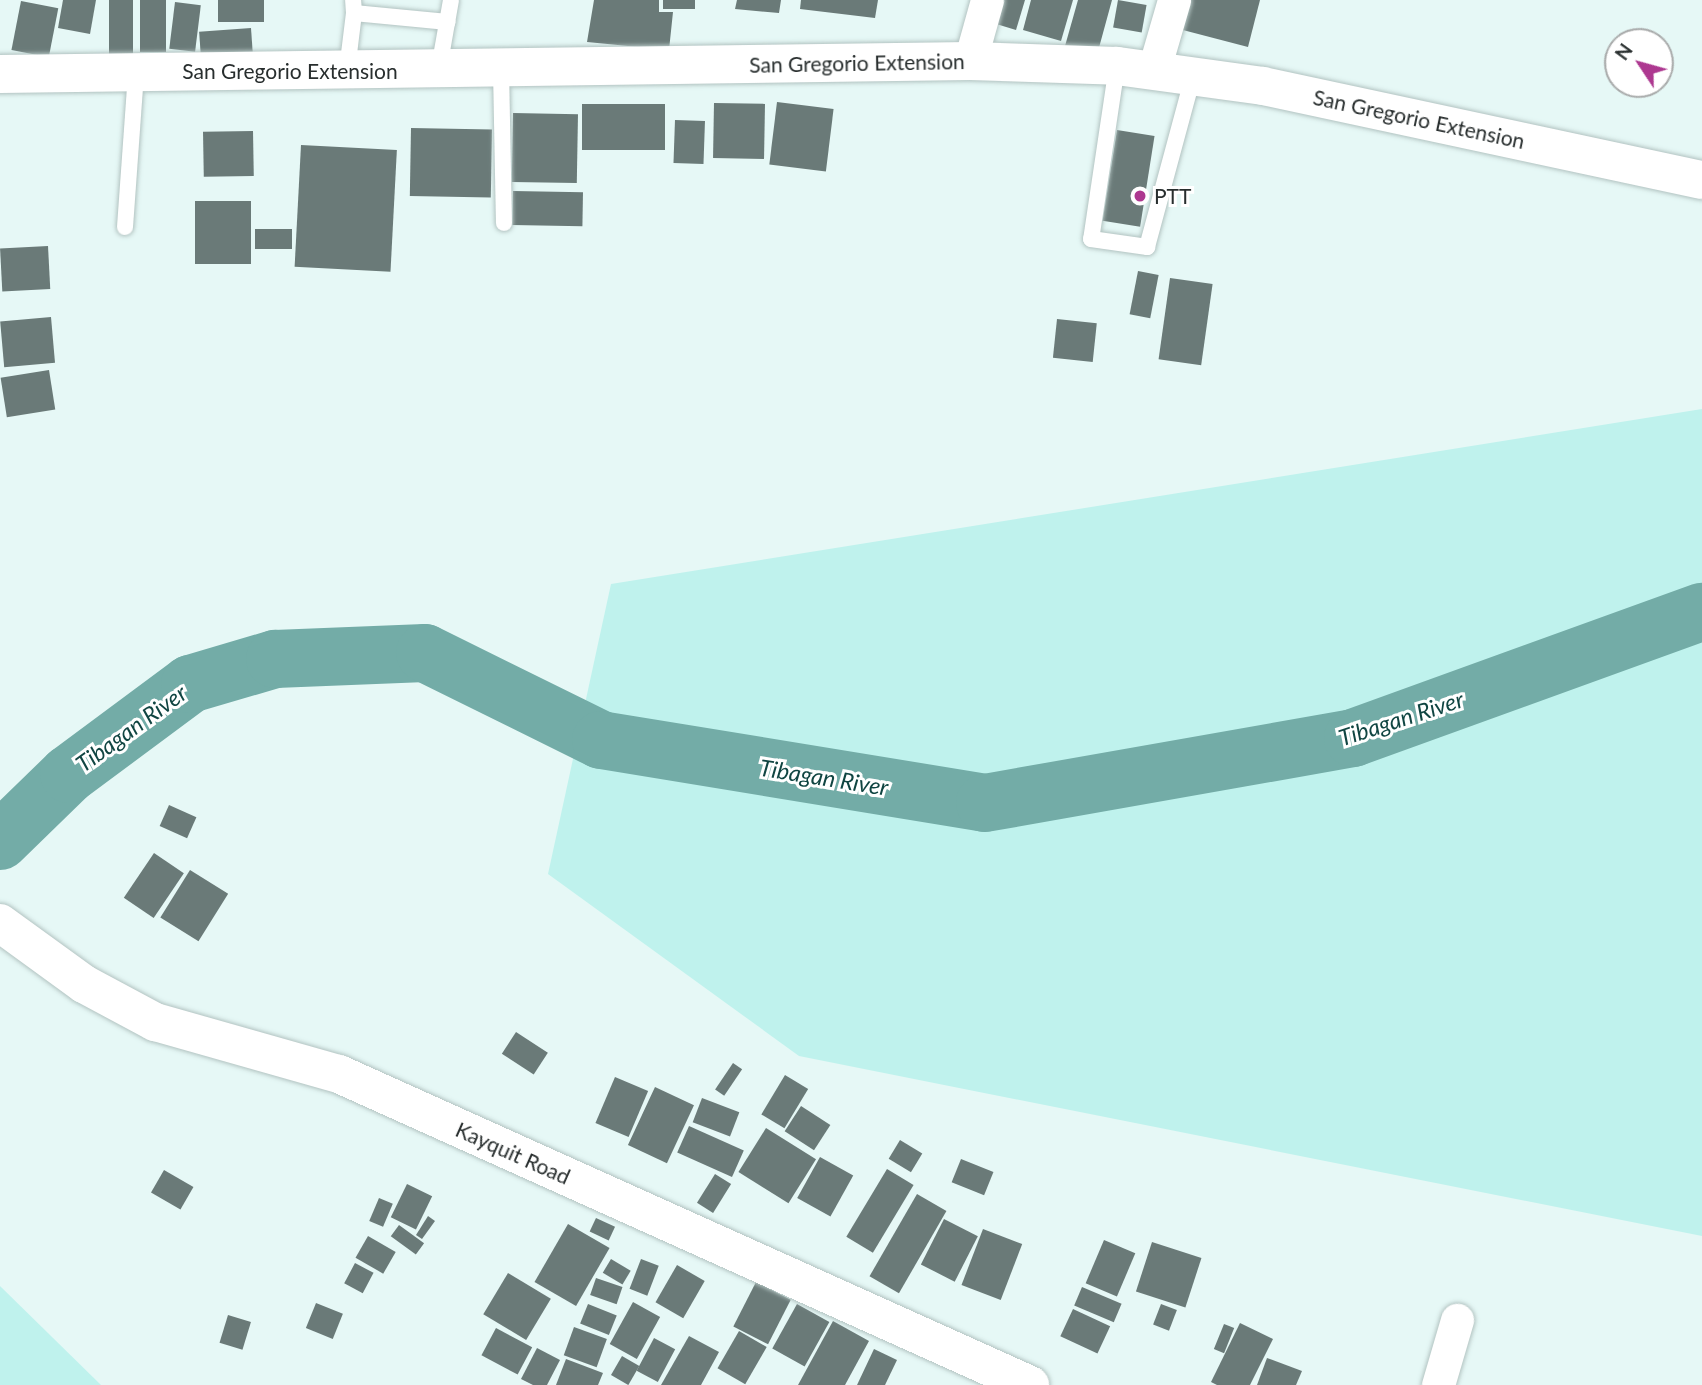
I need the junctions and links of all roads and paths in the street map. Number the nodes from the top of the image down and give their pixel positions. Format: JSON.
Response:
{"nodes":[{"id":1,"x":451,"y":0,"type":"edge"},
{"id":2,"x":987,"y":0,"type":"edge"},
{"id":3,"x":1174,"y":0,"type":"edge"},
{"id":4,"x":354,"y":7,"type":"edge"},
{"id":5,"x":448,"y":22,"type":"junction"},
{"id":6,"x":970,"y":61,"type":"junction"},
{"id":7,"x":1136,"y":68,"type":"junction"},
{"id":8,"x":501,"y":69,"type":"junction"},
{"id":9,"x":346,"y":70,"type":"junction"},
{"id":10,"x":439,"y":70,"type":"junction"},
{"id":11,"x":136,"y":71,"type":"junction"},
{"id":12,"x":0,"y":74,"type":"edge"},
{"id":13,"x":1194,"y":74,"type":"junction"},
{"id":14,"x":1702,"y":180,"type":"edge"},
{"id":15,"x":504,"y":223,"type":"dead end"},
{"id":16,"x":125,"y":227,"type":"dead end"},
{"id":17,"x":0,"y":923,"type":"edge"},
{"id":18,"x":1457,"y":1320,"type":"dead end"},
{"id":19,"x":1030,"y":1385,"type":"edge"},
{"id":20,"x":1438,"y":1385,"type":"edge"}],
"edges":[{"from":1,"to":5,"type":"lane"},
{"from":2,"to":6,"type":"street"},
{"from":3,"to":7,"type":"street"},
{"from":4,"to":5,"type":"lane"},
{"from":4,"to":9,"type":"lane"},
{"from":5,"to":10,"type":"lane"},
{"from":6,"to":7,"type":"main road","name":"San Gregorio Extension"},
{"from":6,"to":8,"type":"main road","name":"San Gregorio Extension"},
{"from":7,"to":13,"type":"main road","name":"San Gregorio Extension"},
{"from":7,"to":13,"type":"lane"},
{"from":8,"to":10,"type":"main road","name":"San Gregorio Extension"},
{"from":8,"to":15,"type":"lane"},
{"from":9,"to":10,"type":"main road","name":"San Gregorio Extension"},
{"from":9,"to":11,"type":"main road","name":"San Gregorio Extension"},
{"from":11,"to":12,"type":"main road","name":"San Gregorio Extension"},
{"from":11,"to":16,"type":"lane"},
{"from":13,"to":14,"type":"main road","name":"San Gregorio Extension"},
{"from":17,"to":19,"type":"main road","name":"Kayquit Road"},
{"from":18,"to":20,"type":"street"}]}
